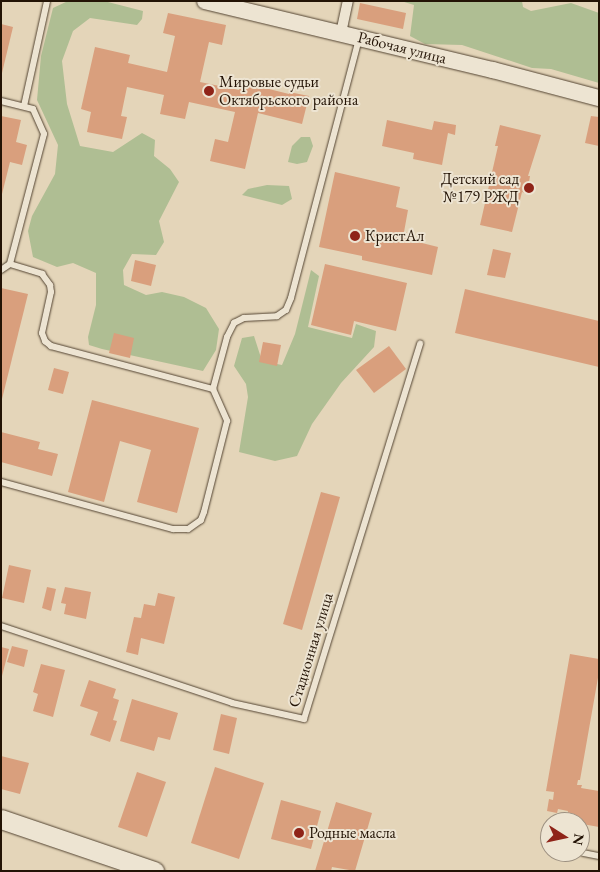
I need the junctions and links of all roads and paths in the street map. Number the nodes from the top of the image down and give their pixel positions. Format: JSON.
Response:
{"nodes":[{"id":1,"x":48,"y":1,"type":"edge"},
{"id":2,"x":204,"y":1,"type":"edge"},
{"id":3,"x":348,"y":1,"type":"edge"},
{"id":4,"x":341,"y":33,"type":"junction"},
{"id":5,"x":359,"y":37,"type":"junction"},
{"id":6,"x":599,"y":98,"type":"edge"},
{"id":7,"x":1,"y":101,"type":"edge"},
{"id":8,"x":24,"y":106,"type":"junction"},
{"id":9,"x":10,"y":264,"type":"junction"},
{"id":10,"x":1,"y":270,"type":"edge"},
{"id":11,"x":420,"y":344,"type":"dead end"},
{"id":12,"x":213,"y":389,"type":"junction"},
{"id":13,"x":1,"y":482,"type":"edge"},
{"id":14,"x":1,"y":626,"type":"edge"},
{"id":15,"x":1,"y":818,"type":"edge"},
{"id":16,"x":154,"y":871,"type":"edge"}],
"edges":[{"from":1,"to":8,"type":"lane"},
{"from":2,"to":4,"type":"street","name":"Рабочая улица"},
{"from":3,"to":4,"type":"street"},
{"from":4,"to":5,"type":"street","name":"Рабочая улица"},
{"from":5,"to":6,"type":"street","name":"Рабочая улица"},
{"from":5,"to":12,"type":"lane"},
{"from":7,"to":8,"type":"lane"},
{"from":8,"to":9,"type":"lane"},
{"from":9,"to":10,"type":"lane"},
{"from":9,"to":12,"type":"lane"},
{"from":11,"to":14,"type":"lane","name":"Стадионная улица"},
{"from":12,"to":13,"type":"lane"},
{"from":15,"to":16,"type":"main road"}]}
